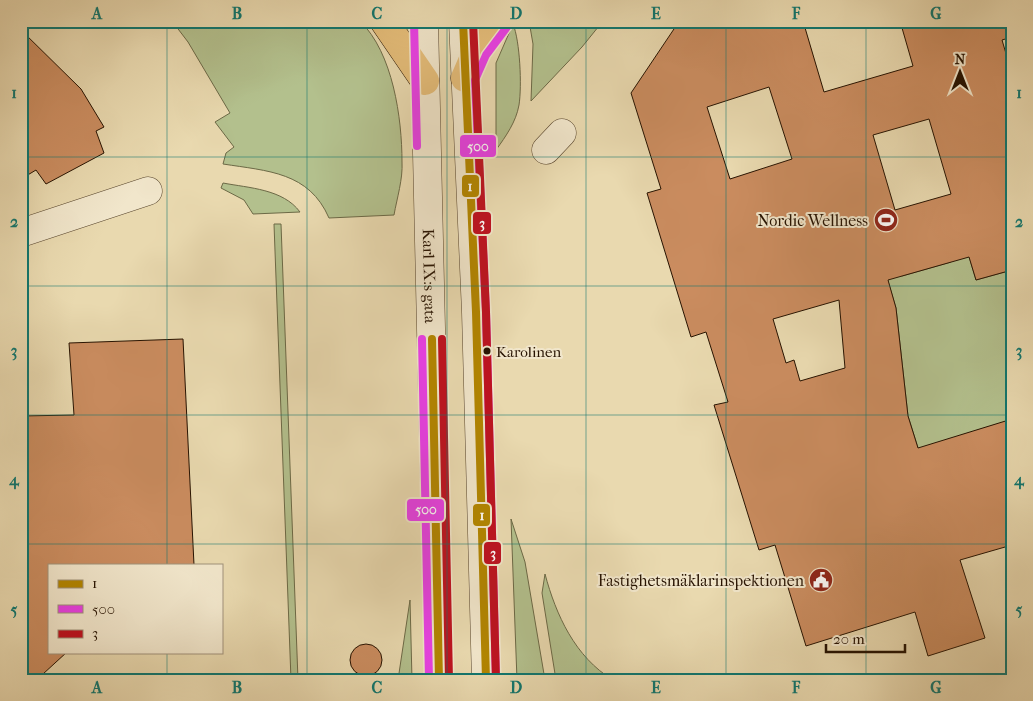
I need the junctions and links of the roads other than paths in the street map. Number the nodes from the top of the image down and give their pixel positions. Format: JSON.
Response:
{"nodes":[{"id":1,"x":384,"y":21,"type":"edge"},
{"id":2,"x":424,"y":21,"type":"edge"},
{"id":3,"x":463,"y":21,"type":"edge"},
{"id":4,"x":499,"y":21,"type":"edge"},
{"id":5,"x":465,"y":78,"type":"junction"},
{"id":6,"x":425,"y":81,"type":"junction"},
{"id":7,"x":148,"y":191,"type":"dead end"},
{"id":8,"x":21,"y":233,"type":"edge"},
{"id":9,"x":439,"y":680,"type":"edge"},
{"id":10,"x":486,"y":680,"type":"edge"}],
"edges":[{"from":1,"to":6,"type":"highway"},
{"from":2,"to":6,"type":"street","name":"Karl IX:s gata"},
{"from":3,"to":5,"type":"street"},
{"from":4,"to":5,"type":"highway"},
{"from":5,"to":10,"type":"street"},
{"from":6,"to":9,"type":"street","name":"Karl IX:s gata"},
{"from":7,"to":8,"type":"street"}]}
